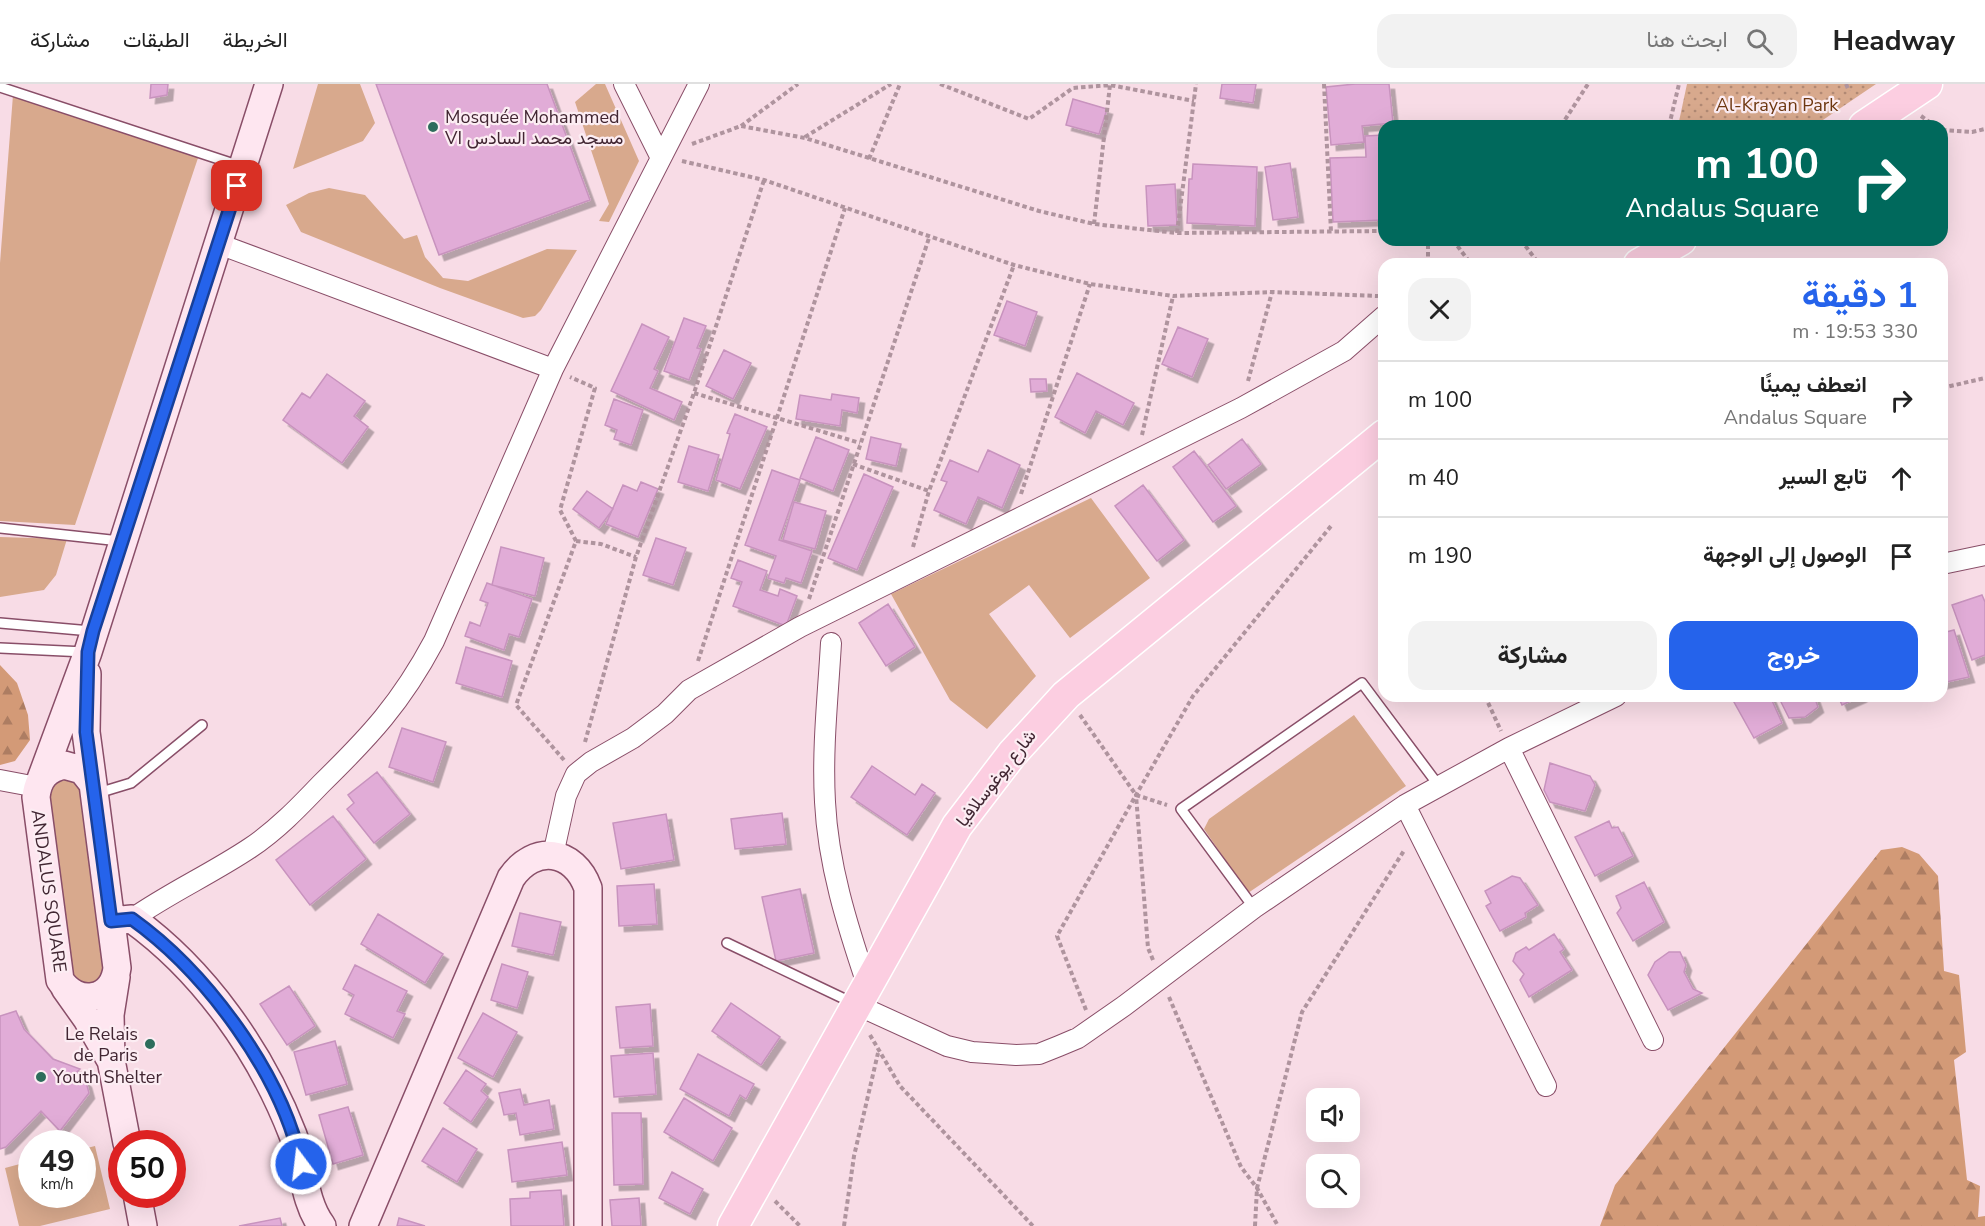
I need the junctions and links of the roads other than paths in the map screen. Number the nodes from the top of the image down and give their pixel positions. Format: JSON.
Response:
{"nodes":[{"id":1,"x":269,"y":84,"type":"edge"},
{"id":2,"x":624,"y":84,"type":"edge"},
{"id":3,"x":699,"y":84,"type":"edge"},
{"id":4,"x":1927,"y":84,"type":"edge"},
{"id":5,"x":0,"y":87,"type":"edge"},
{"id":6,"x":1873,"y":120,"type":"edge"},
{"id":7,"x":660,"y":156,"type":"junction"},
{"id":8,"x":243,"y":166,"type":"junction"},
{"id":9,"x":219,"y":244,"type":"junction"},
{"id":10,"x":1671,"y":246,"type":"edge"},
{"id":11,"x":1650,"y":258,"type":"edge"},
{"id":12,"x":1378,"y":321,"type":"edge"},
{"id":13,"x":553,"y":369,"type":"junction"},
{"id":14,"x":1378,"y":440,"type":"edge"},
{"id":15,"x":0,"y":528,"type":"edge"},
{"id":16,"x":123,"y":541,"type":"junction"},
{"id":17,"x":1985,"y":555,"type":"edge"},
{"id":18,"x":1948,"y":563,"type":"edge"},
{"id":19,"x":0,"y":623,"type":"edge"},
{"id":20,"x":91,"y":641,"type":"junction"},
{"id":21,"x":831,"y":643,"type":"dead end"},
{"id":22,"x":0,"y":648,"type":"edge"},
{"id":23,"x":1604,"y":702,"type":"edge"},
{"id":24,"x":202,"y":724,"type":"dead end"},
{"id":25,"x":1509,"y":748,"type":"junction"},
{"id":26,"x":0,"y":780,"type":"edge"},
{"id":27,"x":39,"y":783,"type":"junction"},
{"id":28,"x":1439,"y":786,"type":"junction"},
{"id":29,"x":94,"y":789,"type":"junction"},
{"id":30,"x":1404,"y":805,"type":"junction"},
{"id":31,"x":553,"y":855,"type":"junction"},
{"id":32,"x":1254,"y":908,"type":"junction"},
{"id":33,"x":121,"y":920,"type":"junction"},
{"id":34,"x":727,"y":944,"type":"dead end"},
{"id":35,"x":116,"y":977,"type":"junction"},
{"id":36,"x":65,"y":988,"type":"junction"},
{"id":37,"x":861,"y":994,"type":"junction"},
{"id":38,"x":1653,"y":1040,"type":"dead end"},
{"id":39,"x":111,"y":1060,"type":"junction"},
{"id":40,"x":1546,"y":1086,"type":"dead end"},
{"id":41,"x":124,"y":1130,"type":"edge"},
{"id":42,"x":140,"y":1208,"type":"edge"},
{"id":43,"x":143,"y":1226,"type":"edge"},
{"id":44,"x":322,"y":1226,"type":"edge"},
{"id":45,"x":363,"y":1226,"type":"edge"},
{"id":46,"x":588,"y":1226,"type":"edge"},
{"id":47,"x":733,"y":1226,"type":"edge"}],
"edges":[{"from":1,"to":8,"type":"main road"},
{"from":2,"to":7,"type":"street"},
{"from":3,"to":7,"type":"street"},
{"from":4,"to":6,"type":"main road"},
{"from":5,"to":8,"type":"lane"},
{"from":7,"to":13,"type":"street"},
{"from":8,"to":9,"type":"main road"},
{"from":9,"to":13,"type":"street"},
{"from":9,"to":16,"type":"main road"},
{"from":10,"to":11,"type":"main road"},
{"from":12,"to":31,"type":"street"},
{"from":13,"to":33,"type":"street"},
{"from":14,"to":37,"type":"main road","name":"شارع يوغوسلافيا"},
{"from":15,"to":16,"type":"lane"},
{"from":16,"to":20,"type":"main road"},
{"from":17,"to":18,"type":"street"},
{"from":19,"to":20,"type":"lane"},
{"from":20,"to":22,"type":"lane"},
{"from":20,"to":27,"type":"main road"},
{"from":20,"to":29,"type":"main road"},
{"from":21,"to":37,"type":"street"},
{"from":23,"to":25,"type":"street"},
{"from":24,"to":29,"type":"lane"},
{"from":25,"to":28,"type":"street"},
{"from":25,"to":38,"type":"street"},
{"from":26,"to":27,"type":"street"},
{"from":27,"to":29,"type":"main road"},
{"from":27,"to":36,"type":"main road","name":"ANDALUS SQUARE"},
{"from":28,"to":30,"type":"street"},
{"from":28,"to":32,"type":"lane"},
{"from":29,"to":33,"type":"main road"},
{"from":30,"to":32,"type":"street"},
{"from":30,"to":40,"type":"street"},
{"from":31,"to":45,"type":"main road"},
{"from":31,"to":46,"type":"main road"},
{"from":32,"to":37,"type":"street"},
{"from":33,"to":35,"type":"main road"},
{"from":33,"to":44,"type":"main road"},
{"from":34,"to":37,"type":"lane"},
{"from":35,"to":36,"type":"main road","name":"ANDALUS SQUARE"},
{"from":35,"to":39,"type":"main road"},
{"from":36,"to":39,"type":"main road"},
{"from":37,"to":47,"type":"main road","name":"شارع يوغوسلافيا"},
{"from":39,"to":41,"type":"main road"},
{"from":42,"to":43,"type":"main road"}]}
